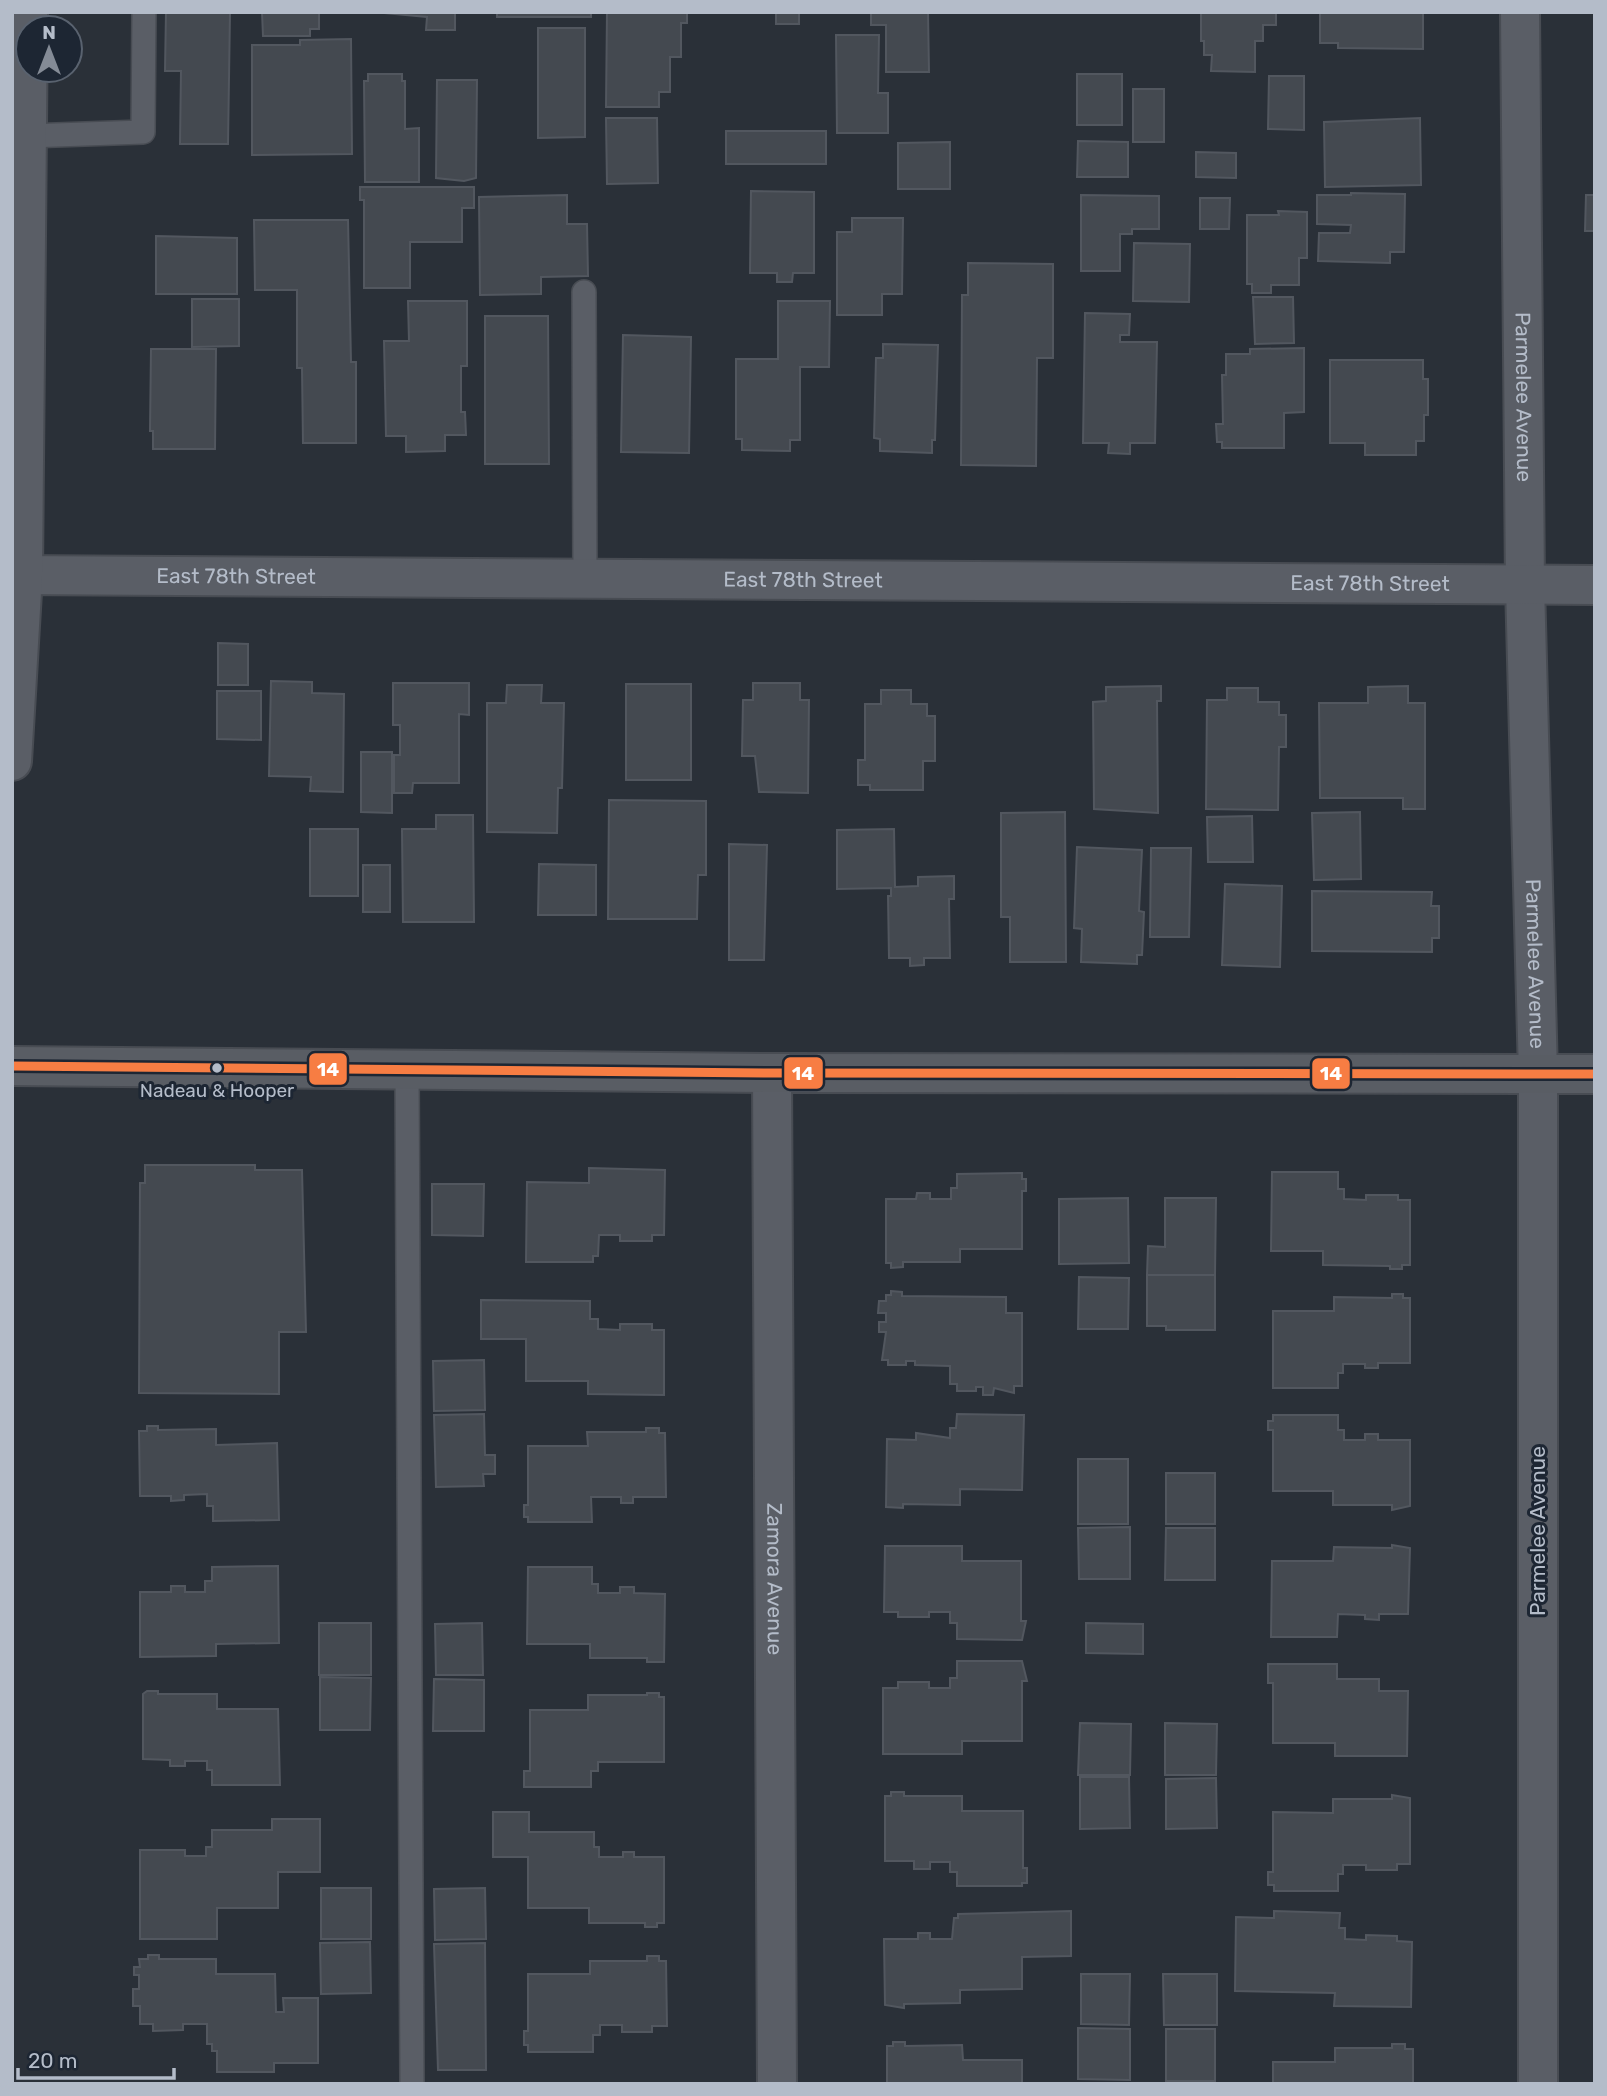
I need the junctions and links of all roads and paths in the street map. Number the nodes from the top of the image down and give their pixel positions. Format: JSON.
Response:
{"nodes":[{"id":1,"x":28,"y":12,"type":"edge"},
{"id":2,"x":144,"y":12,"type":"edge"},
{"id":3,"x":1520,"y":12,"type":"edge"},
{"id":4,"x":27,"y":136,"type":"junction"},
{"id":5,"x":20,"y":202,"type":"edge"},
{"id":6,"x":584,"y":292,"type":"dead end"},
{"id":7,"x":18,"y":575,"type":"edge"},
{"id":8,"x":585,"y":578,"type":"junction"},
{"id":9,"x":1525,"y":585,"type":"junction"},
{"id":10,"x":1595,"y":585,"type":"edge"},
{"id":11,"x":12,"y":761,"type":"edge"},
{"id":12,"x":12,"y":1066,"type":"edge"},
{"id":13,"x":407,"y":1070,"type":"junction"},
{"id":14,"x":772,"y":1073,"type":"junction"},
{"id":15,"x":1538,"y":1074,"type":"junction"},
{"id":16,"x":1595,"y":1074,"type":"edge"},
{"id":17,"x":412,"y":2084,"type":"edge"},
{"id":18,"x":777,"y":2084,"type":"edge"},
{"id":19,"x":1538,"y":2084,"type":"edge"}],
"edges":[{"from":1,"to":4,"type":"street"},
{"from":2,"to":4,"type":"lane"},
{"from":3,"to":9,"type":"street","name":"Parmelee Avenue"},
{"from":4,"to":5,"type":"street"},
{"from":5,"to":7,"type":"street"},
{"from":6,"to":8,"type":"lane"},
{"from":7,"to":8,"type":"street","name":"East 78th Street"},
{"from":7,"to":11,"type":"street"},
{"from":8,"to":9,"type":"street","name":"East 78th Street"},
{"from":9,"to":10,"type":"street","name":"East 78th Street"},
{"from":9,"to":15,"type":"street","name":"Parmelee Avenue"},
{"from":12,"to":13,"type":"main road"},
{"from":13,"to":14,"type":"main road"},
{"from":13,"to":17,"type":"lane"},
{"from":14,"to":15,"type":"main road"},
{"from":14,"to":18,"type":"street","name":"Zamora Avenue"},
{"from":15,"to":16,"type":"main road"},
{"from":15,"to":19,"type":"street","name":"Parmelee Avenue"}]}
